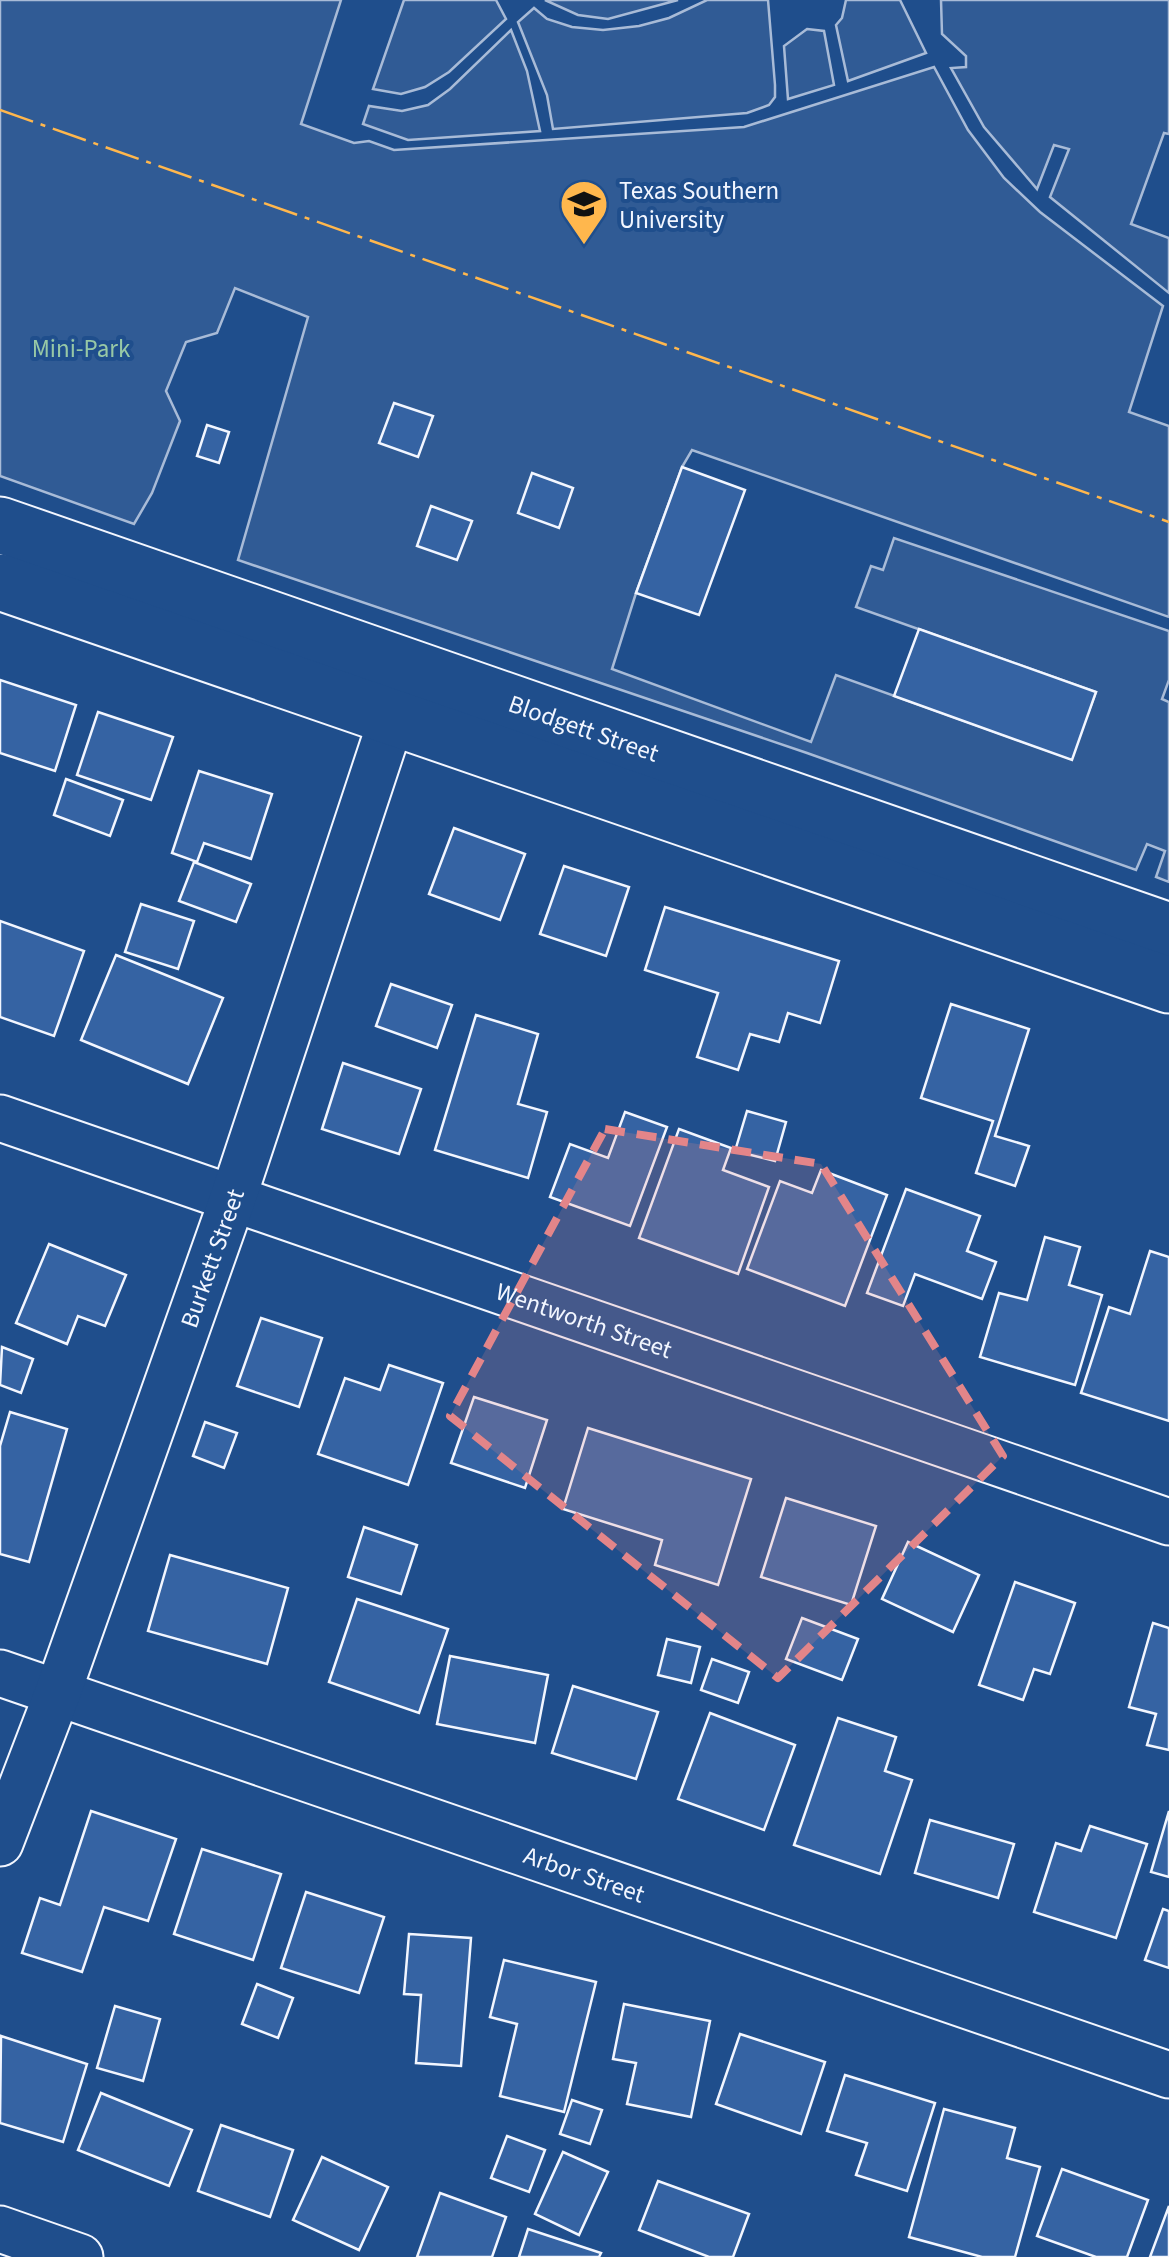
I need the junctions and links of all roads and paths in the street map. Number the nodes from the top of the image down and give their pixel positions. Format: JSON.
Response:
{"nodes":[{"id":1,"x":0,"y":525,"type":"edge"},
{"id":2,"x":0,"y":582,"type":"edge"},
{"id":3,"x":172,"y":584,"type":"junction"},
{"id":4,"x":152,"y":634,"type":"junction"},
{"id":5,"x":400,"y":692,"type":"junction"},
{"id":6,"x":1078,"y":926,"type":"junction"},
{"id":7,"x":1169,"y":931,"type":"edge"},
{"id":8,"x":1169,"y":985,"type":"edge"},
{"id":9,"x":0,"y":1118,"type":"edge"},
{"id":10,"x":233,"y":1198,"type":"junction"},
{"id":11,"x":1169,"y":1522,"type":"edge"},
{"id":12,"x":0,"y":1673,"type":"edge"},
{"id":13,"x":58,"y":1692,"type":"junction"},
{"id":14,"x":0,"y":1842,"type":"edge"},
{"id":15,"x":1169,"y":2075,"type":"edge"},
{"id":16,"x":0,"y":2229,"type":"edge"},
{"id":17,"x":80,"y":2257,"type":"edge"}],
"edges":[{"from":1,"to":3,"type":"main road","name":"Blodgett Street"},
{"from":2,"to":4,"type":"main road","name":"Blodgett Street"},
{"from":3,"to":4,"type":"main road"},
{"from":3,"to":5,"type":"main road","name":"Blodgett Street"},
{"from":4,"to":5,"type":"main road","name":"Blodgett Street"},
{"from":5,"to":6,"type":"main road","name":"Blodgett Street"},
{"from":5,"to":10,"type":"street","name":"Burkett Street"},
{"from":6,"to":7,"type":"main road","name":"Blodgett Street"},
{"from":6,"to":8,"type":"main road","name":"Blodgett Street"},
{"from":9,"to":10,"type":"street","name":"Wentworth Street"},
{"from":10,"to":11,"type":"street","name":"Wentworth Street"},
{"from":10,"to":13,"type":"street","name":"Burkett Street"},
{"from":12,"to":13,"type":"street","name":"Arbor Street"},
{"from":13,"to":14,"type":"street","name":"Burkett Street"},
{"from":13,"to":15,"type":"street","name":"Arbor Street"},
{"from":16,"to":17,"type":"street"}]}
